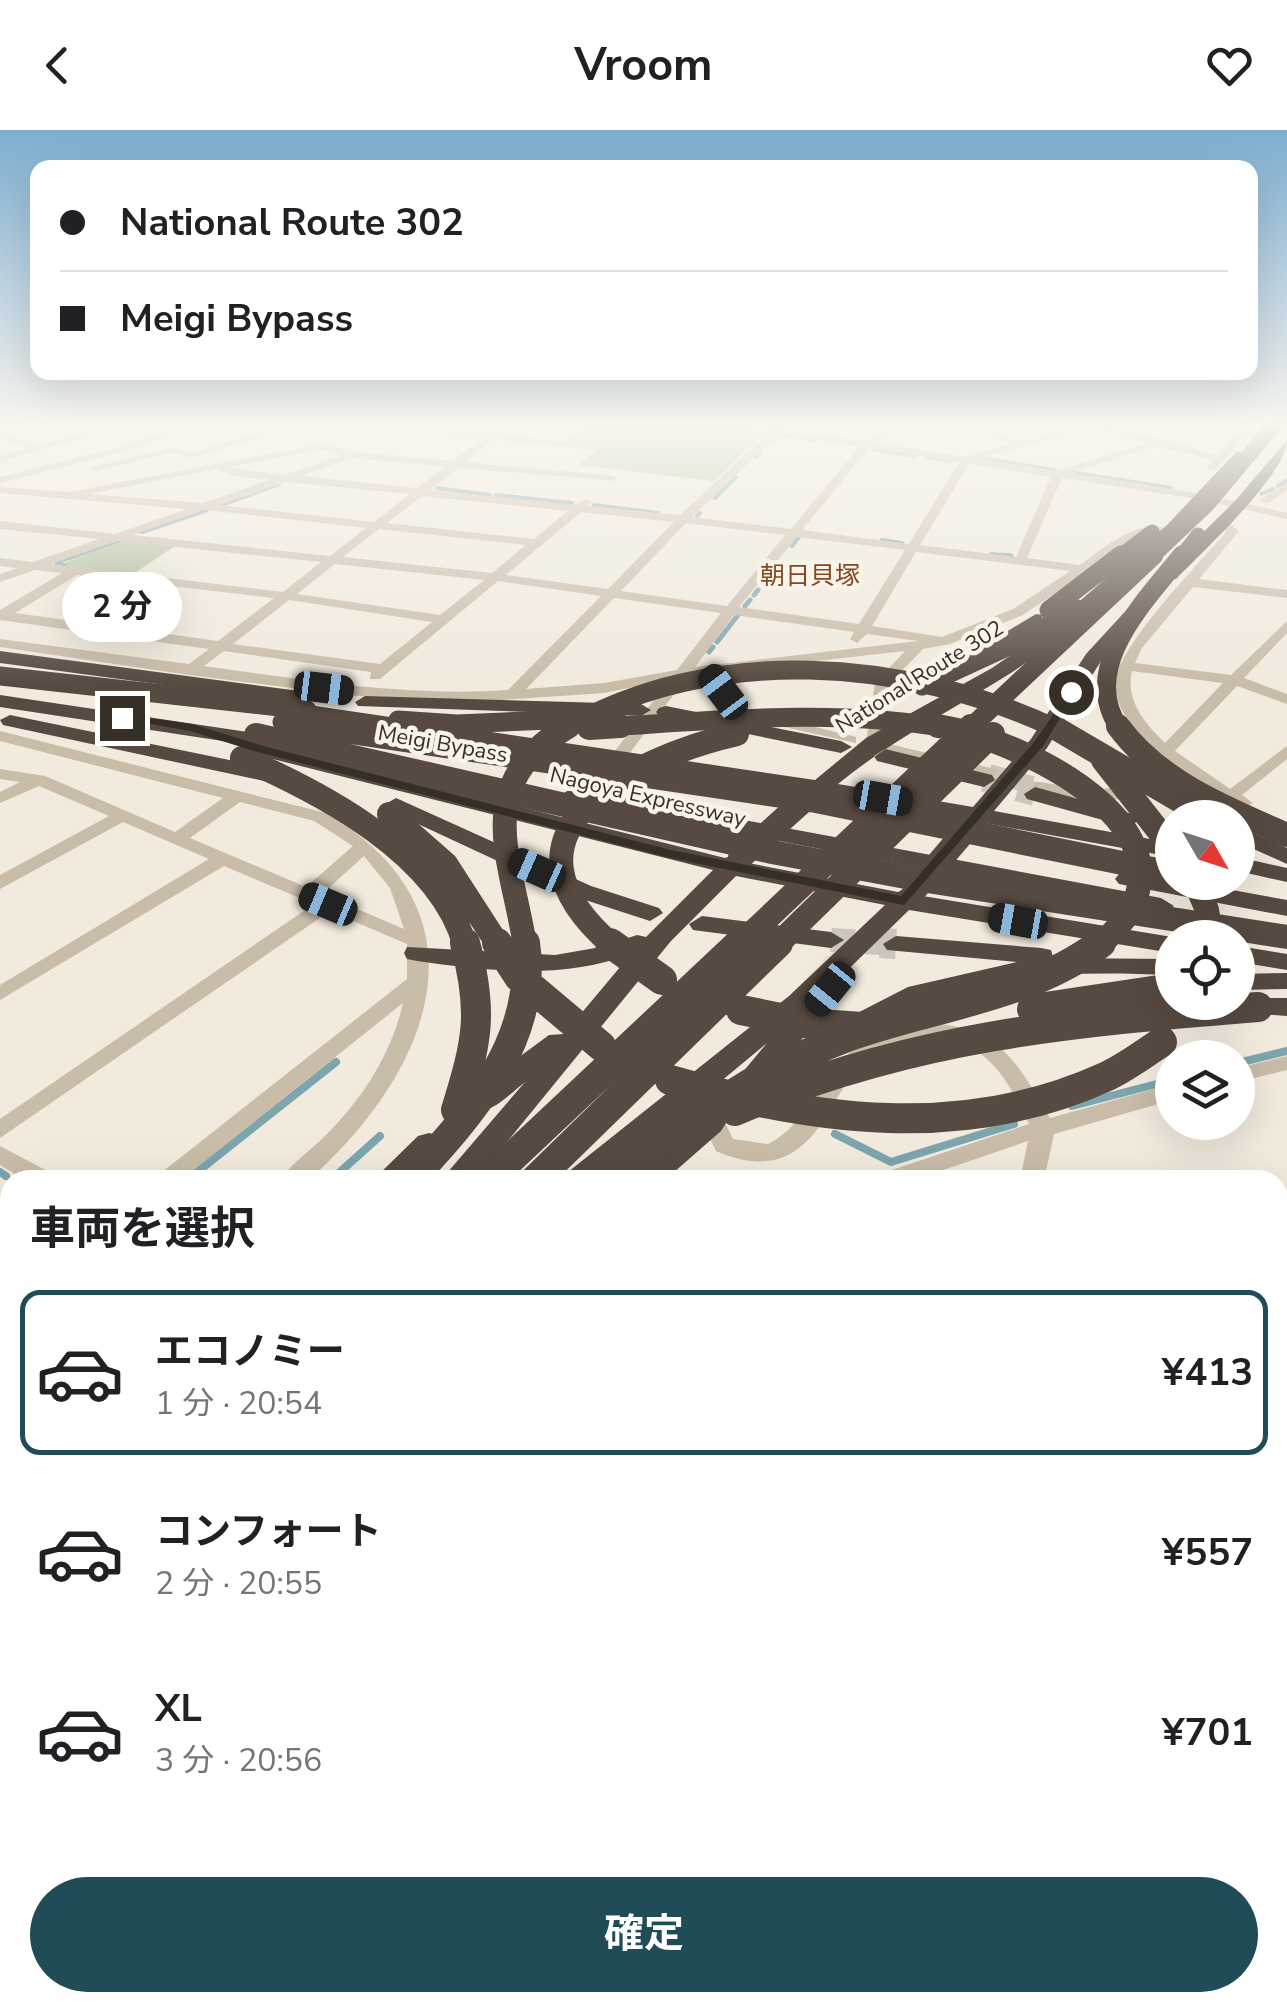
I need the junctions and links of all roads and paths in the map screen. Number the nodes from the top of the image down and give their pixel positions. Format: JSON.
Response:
{"nodes":[{"id":1,"x":157,"y":510,"type":"edge"},
{"id":2,"x":199,"y":510,"type":"edge"},
{"id":3,"x":233,"y":510,"type":"edge"},
{"id":4,"x":397,"y":510,"type":"edge"},
{"id":5,"x":577,"y":510,"type":"edge"},
{"id":6,"x":606,"y":510,"type":"edge"},
{"id":7,"x":692,"y":510,"type":"edge"},
{"id":8,"x":814,"y":510,"type":"edge"},
{"id":9,"x":936,"y":510,"type":"edge"},
{"id":10,"x":1042,"y":510,"type":"edge"},
{"id":11,"x":1175,"y":510,"type":"edge"},
{"id":12,"x":1189,"y":510,"type":"edge"},
{"id":13,"x":1197,"y":510,"type":"edge"},
{"id":14,"x":1203,"y":510,"type":"edge"},
{"id":15,"x":1244,"y":510,"type":"joint"},
{"id":16,"x":1287,"y":516,"type":"edge"},
{"id":17,"x":683,"y":518,"type":"junction"},
{"id":18,"x":0,"y":525,"type":"edge"},
{"id":19,"x":378,"y":525,"type":"junction"},
{"id":20,"x":1178,"y":527,"type":"junction"},
{"id":21,"x":1228,"y":527,"type":"junction"},
{"id":22,"x":91,"y":533,"type":"junction"},
{"id":23,"x":795,"y":533,"type":"junction"},
{"id":24,"x":125,"y":536,"type":"junction"},
{"id":25,"x":536,"y":543,"type":"junction"},
{"id":26,"x":913,"y":548,"type":"junction"},
{"id":27,"x":334,"y":559,"type":"junction"},
{"id":28,"x":1020,"y":561,"type":"junction"},
{"id":29,"x":1,"y":562,"type":"edge"},
{"id":30,"x":38,"y":566,"type":"junction"},
{"id":31,"x":1083,"y":569,"type":"junction"},
{"id":32,"x":76,"y":570,"type":"junction"},
{"id":33,"x":495,"y":576,"type":"junction"},
{"id":34,"x":0,"y":578,"type":"edge"},
{"id":35,"x":1188,"y":582,"type":"junction"},
{"id":36,"x":615,"y":592,"type":"junction"},
{"id":37,"x":1287,"y":594,"type":"edge"},
{"id":38,"x":287,"y":596,"type":"junction"},
{"id":39,"x":731,"y":609,"type":"junction"},
{"id":40,"x":0,"y":615,"type":"edge"},
{"id":41,"x":444,"y":620,"type":"junction"},
{"id":42,"x":1287,"y":625,"type":"edge"},
{"id":43,"x":863,"y":628,"type":"junction"},
{"id":44,"x":946,"y":641,"type":"junction"},
{"id":45,"x":0,"y":644,"type":"edge"},
{"id":46,"x":224,"y":644,"type":"junction"},
{"id":47,"x":917,"y":647,"type":"junction"},
{"id":48,"x":852,"y":655,"type":"junction"},
{"id":49,"x":1121,"y":656,"type":"junction"},
{"id":50,"x":0,"y":658,"type":"edge"},
{"id":51,"x":0,"y":667,"type":"edge"},
{"id":52,"x":1087,"y":667,"type":"junction"},
{"id":53,"x":706,"y":668,"type":"junction"},
{"id":54,"x":384,"y":669,"type":"junction"},
{"id":55,"x":189,"y":671,"type":"junction"},
{"id":56,"x":684,"y":673,"type":"junction"},
{"id":57,"x":952,"y":673,"type":"junction"},
{"id":58,"x":1234,"y":680,"type":"junction"},
{"id":59,"x":0,"y":682,"type":"edge"},
{"id":60,"x":1122,"y":688,"type":"junction"},
{"id":61,"x":357,"y":692,"type":"junction"},
{"id":62,"x":512,"y":696,"type":"junction"},
{"id":63,"x":1287,"y":699,"type":"edge"},
{"id":64,"x":334,"y":701,"type":"junction"},
{"id":65,"x":0,"y":704,"type":"edge"},
{"id":66,"x":641,"y":710,"type":"dead end"},
{"id":67,"x":666,"y":712,"type":"dead end"},
{"id":68,"x":0,"y":720,"type":"edge"},
{"id":69,"x":457,"y":724,"type":"junction"},
{"id":70,"x":192,"y":728,"type":"junction"},
{"id":71,"x":265,"y":728,"type":"junction"},
{"id":72,"x":0,"y":736,"type":"edge"},
{"id":73,"x":509,"y":740,"type":"junction"},
{"id":74,"x":1039,"y":743,"type":"junction"},
{"id":75,"x":846,"y":744,"type":"joint"},
{"id":76,"x":883,"y":749,"type":"junction"},
{"id":77,"x":1166,"y":751,"type":"junction"},
{"id":78,"x":1287,"y":751,"type":"edge"},
{"id":79,"x":620,"y":755,"type":"junction"},
{"id":80,"x":74,"y":756,"type":"junction"},
{"id":81,"x":244,"y":764,"type":"junction"},
{"id":82,"x":0,"y":774,"type":"edge"},
{"id":83,"x":986,"y":777,"type":"tunnel mouth"},
{"id":84,"x":39,"y":780,"type":"junction"},
{"id":85,"x":1201,"y":781,"type":"junction"},
{"id":86,"x":815,"y":790,"type":"junction"},
{"id":87,"x":1037,"y":790,"type":"joint"},
{"id":88,"x":238,"y":795,"type":"junction"},
{"id":89,"x":1230,"y":797,"type":"junction"},
{"id":90,"x":0,"y":798,"type":"edge"},
{"id":91,"x":1179,"y":800,"type":"edge"},
{"id":92,"x":396,"y":806,"type":"junction"},
{"id":93,"x":120,"y":817,"type":"junction"},
{"id":94,"x":976,"y":818,"type":"junction"},
{"id":95,"x":1287,"y":823,"type":"edge"},
{"id":96,"x":1155,"y":828,"type":"edge"},
{"id":97,"x":1155,"y":828,"type":"edge"},
{"id":98,"x":1077,"y":832,"type":"junction"},
{"id":99,"x":590,"y":834,"type":"junction"},
{"id":100,"x":1287,"y":835,"type":"edge"},
{"id":101,"x":177,"y":839,"type":"junction"},
{"id":102,"x":1255,"y":841,"type":"edge"},
{"id":103,"x":364,"y":846,"type":"junction"},
{"id":104,"x":1155,"y":846,"type":"edge"},
{"id":105,"x":670,"y":854,"type":"junction"},
{"id":106,"x":1255,"y":857,"type":"edge"},
{"id":107,"x":1287,"y":857,"type":"edge"},
{"id":108,"x":221,"y":860,"type":"junction"},
{"id":109,"x":734,"y":864,"type":"junction"},
{"id":110,"x":1287,"y":867,"type":"edge"},
{"id":111,"x":1255,"y":868,"type":"edge"},
{"id":112,"x":1155,"y":870,"type":"edge"},
{"id":113,"x":1287,"y":875,"type":"edge"},
{"id":114,"x":0,"y":883,"type":"edge"},
{"id":115,"x":1255,"y":891,"type":"edge"},
{"id":116,"x":909,"y":896,"type":"junction"},
{"id":117,"x":1287,"y":898,"type":"edge"},
{"id":118,"x":318,"y":900,"type":"junction"},
{"id":119,"x":1287,"y":908,"type":"edge"},
{"id":120,"x":696,"y":915,"type":"junction"},
{"id":121,"x":659,"y":922,"type":"junction"},
{"id":122,"x":1287,"y":929,"type":"edge"},
{"id":123,"x":887,"y":937,"type":"junction"},
{"id":124,"x":1287,"y":937,"type":"edge"},
{"id":125,"x":832,"y":940,"type":"tunnel mouth"},
{"id":126,"x":1155,"y":942,"type":"edge"},
{"id":127,"x":1255,"y":957,"type":"edge"},
{"id":128,"x":417,"y":959,"type":"junction"},
{"id":129,"x":1287,"y":962,"type":"edge"},
{"id":130,"x":1134,"y":964,"type":"junction"},
{"id":131,"x":1155,"y":966,"type":"edge"},
{"id":132,"x":1255,"y":974,"type":"edge"},
{"id":133,"x":1287,"y":978,"type":"edge"},
{"id":134,"x":1255,"y":981,"type":"edge"},
{"id":135,"x":1155,"y":991,"type":"edge"},
{"id":136,"x":0,"y":994,"type":"edge"},
{"id":137,"x":1287,"y":1007,"type":"edge"},
{"id":138,"x":593,"y":1016,"type":"junction"},
{"id":139,"x":1180,"y":1020,"type":"edge"},
{"id":140,"x":1287,"y":1063,"type":"edge"},
{"id":141,"x":1255,"y":1071,"type":"edge"},
{"id":142,"x":744,"y":1086,"type":"junction"},
{"id":143,"x":1155,"y":1097,"type":"edge"},
{"id":144,"x":714,"y":1120,"type":"junction"},
{"id":145,"x":1043,"y":1127,"type":"junction"},
{"id":146,"x":0,"y":1130,"type":"edge"},
{"id":147,"x":0,"y":1154,"type":"edge"},
{"id":148,"x":27,"y":1170,"type":"edge"},
{"id":149,"x":175,"y":1170,"type":"edge"},
{"id":150,"x":302,"y":1170,"type":"edge"},
{"id":151,"x":400,"y":1170,"type":"edge"},
{"id":152,"x":415,"y":1170,"type":"edge"},
{"id":153,"x":417,"y":1170,"type":"edge"},
{"id":154,"x":466,"y":1170,"type":"edge"},
{"id":155,"x":499,"y":1170,"type":"edge"},
{"id":156,"x":545,"y":1170,"type":"edge"},
{"id":157,"x":592,"y":1170,"type":"edge"},
{"id":158,"x":629,"y":1170,"type":"edge"},
{"id":159,"x":633,"y":1170,"type":"edge"},
{"id":160,"x":656,"y":1170,"type":"edge"},
{"id":161,"x":924,"y":1170,"type":"edge"},
{"id":162,"x":1034,"y":1170,"type":"edge"}],
"edges":[{"from":1,"to":22,"type":"street"},
{"from":2,"to":24,"type":"street"},
{"from":3,"to":19,"type":"street"},
{"from":4,"to":19,"type":"street"},
{"from":5,"to":25,"type":"street"},
{"from":6,"to":17,"type":"street"},
{"from":7,"to":17,"type":"street"},
{"from":8,"to":23,"type":"street"},
{"from":9,"to":26,"type":"street"},
{"from":10,"to":28,"type":"street"},
{"from":11,"to":76,"type":"highway","bridge":true},
{"from":12,"to":20,"type":"highway","name":"National Route 302"},
{"from":13,"to":20,"type":"highway","bridge":true},
{"from":14,"to":20,"type":"highway"},
{"from":15,"to":16,"type":"street"},
{"from":15,"to":21,"type":"highway"},
{"from":17,"to":23,"type":"street"},
{"from":17,"to":36,"type":"street"},
{"from":18,"to":22,"type":"street"},
{"from":19,"to":25,"type":"street"},
{"from":19,"to":27,"type":"street"},
{"from":20,"to":31,"type":"street"},
{"from":20,"to":49,"type":"highway","bridge":true},
{"from":20,"to":57,"type":"highway","bridge":true},
{"from":20,"to":76,"type":"highway","name":"National Route 302"},
{"from":20,"to":155,"type":"highway","bridge":true},
{"from":20,"to":156,"type":"highway","bridge":true},
{"from":21,"to":35,"type":"street"},
{"from":21,"to":52,"type":"highway"},
{"from":22,"to":24,"type":"street"},
{"from":22,"to":29,"type":"street"},
{"from":23,"to":26,"type":"street"},
{"from":23,"to":39,"type":"street"},
{"from":24,"to":27,"type":"street"},
{"from":24,"to":30,"type":"street"},
{"from":25,"to":33,"type":"street"},
{"from":26,"to":28,"type":"street"},
{"from":26,"to":43,"type":"street"},
{"from":27,"to":33,"type":"street"},
{"from":27,"to":38,"type":"street"},
{"from":28,"to":31,"type":"street"},
{"from":29,"to":30,"type":"street"},
{"from":30,"to":32,"type":"street"},
{"from":30,"to":34,"type":"street"},
{"from":31,"to":44,"type":"street"},
{"from":32,"to":38,"type":"street"},
{"from":32,"to":40,"type":"street"},
{"from":33,"to":36,"type":"street"},
{"from":33,"to":41,"type":"street"},
{"from":35,"to":37,"type":"street"},
{"from":35,"to":49,"type":"street"},
{"from":36,"to":39,"type":"street"},
{"from":36,"to":62,"type":"street"},
{"from":38,"to":41,"type":"street"},
{"from":38,"to":46,"type":"street"},
{"from":39,"to":43,"type":"street"},
{"from":39,"to":56,"type":"street"},
{"from":40,"to":46,"type":"street"},
{"from":41,"to":54,"type":"street"},
{"from":42,"to":58,"type":"street"},
{"from":43,"to":44,"type":"street"},
{"from":43,"to":48,"type":"street"},
{"from":44,"to":47,"type":"street"},
{"from":45,"to":55,"type":"street"},
{"from":46,"to":54,"type":"street"},
{"from":46,"to":55,"type":"street"},
{"from":47,"to":48,"type":"street"},
{"from":47,"to":76,"type":"street"},
{"from":48,"to":53,"type":"street"},
{"from":49,"to":58,"type":"street"},
{"from":49,"to":60,"type":"street"},
{"from":49,"to":96,"type":"highway","bridge":true},
{"from":49,"to":100,"type":"highway","bridge":true},
{"from":50,"to":64,"type":"highway"},
{"from":51,"to":73,"type":"highway"},
{"from":52,"to":60,"type":"street"},
{"from":52,"to":74,"type":"highway"},
{"from":53,"to":56,"type":"street"},
{"from":53,"to":75,"type":"street"},
{"from":54,"to":61,"type":"street"},
{"from":55,"to":61,"type":"street"},
{"from":56,"to":62,"type":"street"},
{"from":56,"to":79,"type":"street"},
{"from":57,"to":69,"type":"highway","bridge":true},
{"from":57,"to":135,"type":"highway","bridge":true},
{"from":58,"to":63,"type":"street"},
{"from":58,"to":77,"type":"street"},
{"from":59,"to":69,"type":"highway","bridge":true},
{"from":59,"to":71,"type":"highway","name":"Nagoya Expressway"},
{"from":59,"to":119,"type":"highway","name":"Meigi Bypass"},
{"from":60,"to":77,"type":"street"},
{"from":61,"to":62,"type":"street"},
{"from":64,"to":66,"type":"highway"},
{"from":64,"to":73,"type":"highway"},
{"from":65,"to":70,"type":"highway","name":"Meigi Bypass"},
{"from":65,"to":81,"type":"highway"},
{"from":67,"to":75,"type":"highway"},
{"from":68,"to":81,"type":"highway"},
{"from":69,"to":158,"type":"highway","bridge":true},
{"from":70,"to":99,"type":"highway"},
{"from":70,"to":122,"type":"highway","name":"Meigi Bypass"},
{"from":71,"to":112,"type":"highway","name":"Nagoya Expressway","bridge":true},
{"from":71,"to":124,"type":"highway","name":"Nagoya Expressway","bridge":true},
{"from":72,"to":80,"type":"street"},
{"from":73,"to":79,"type":"highway"},
{"from":74,"to":94,"type":"highway"},
{"from":74,"to":98,"type":"highway"},
{"from":76,"to":83,"type":"highway"},
{"from":76,"to":86,"type":"highway","name":"National Route 302"},
{"from":77,"to":85,"type":"street"},
{"from":78,"to":89,"type":"street"},
{"from":79,"to":86,"type":"highway"},
{"from":80,"to":84,"type":"street"},
{"from":80,"to":88,"type":"street"},
{"from":81,"to":92,"type":"highway"},
{"from":81,"to":139,"type":"highway","bridge":true},
{"from":81,"to":152,"type":"highway","bridge":true},
{"from":82,"to":84,"type":"street"},
{"from":84,"to":90,"type":"street"},
{"from":84,"to":93,"type":"street"},
{"from":85,"to":87,"type":"street"},
{"from":85,"to":89,"type":"street"},
{"from":86,"to":94,"type":"highway"},
{"from":86,"to":109,"type":"highway","name":"National Route 302","bridge":true},
{"from":87,"to":97,"type":"highway"},
{"from":88,"to":101,"type":"street"},
{"from":88,"to":103,"type":"street"},
{"from":89,"to":95,"type":"street"},
{"from":91,"to":153,"type":"highway","bridge":true},
{"from":92,"to":99,"type":"highway"},
{"from":92,"to":121,"type":"highway"},
{"from":93,"to":101,"type":"street"},
{"from":93,"to":114,"type":"street"},
{"from":94,"to":98,"type":"highway"},
{"from":94,"to":116,"type":"highway","bridge":true},
{"from":98,"to":104,"type":"highway"},
{"from":99,"to":105,"type":"highway"},
{"from":101,"to":108,"type":"street"},
{"from":102,"to":107,"type":"highway"},
{"from":103,"to":118,"type":"street"},
{"from":103,"to":128,"type":"street"},
{"from":105,"to":109,"type":"highway"},
{"from":105,"to":120,"type":"highway"},
{"from":106,"to":110,"type":"highway"},
{"from":108,"to":118,"type":"street"},
{"from":108,"to":136,"type":"street"},
{"from":109,"to":116,"type":"highway"},
{"from":109,"to":120,"type":"highway","name":"National Route 302"},
{"from":111,"to":113,"type":"highway"},
{"from":115,"to":117,"type":"highway"},
{"from":116,"to":123,"type":"highway"},
{"from":116,"to":126,"type":"highway"},
{"from":118,"to":128,"type":"street"},
{"from":118,"to":146,"type":"street"},
{"from":120,"to":121,"type":"highway","name":"National Route 302"},
{"from":120,"to":125,"type":"highway"},
{"from":121,"to":128,"type":"highway"},
{"from":121,"to":138,"type":"highway","name":"National Route 302"},
{"from":123,"to":130,"type":"highway"},
{"from":123,"to":142,"type":"highway"},
{"from":123,"to":157,"type":"highway"},
{"from":127,"to":129,"type":"highway"},
{"from":128,"to":149,"type":"street"},
{"from":128,"to":150,"type":"street"},
{"from":130,"to":131,"type":"highway"},
{"from":130,"to":142,"type":"highway"},
{"from":132,"to":133,"type":"highway"},
{"from":133,"to":134,"type":"highway"},
{"from":137,"to":159,"type":"highway","bridge":true},
{"from":138,"to":151,"type":"highway"},
{"from":138,"to":154,"type":"highway","name":"National Route 302"},
{"from":140,"to":141,"type":"street"},
{"from":142,"to":144,"type":"highway"},
{"from":143,"to":145,"type":"street"},
{"from":144,"to":145,"type":"street"},
{"from":144,"to":160,"type":"highway"},
{"from":145,"to":161,"type":"street"},
{"from":145,"to":162,"type":"street"},
{"from":147,"to":148,"type":"street"}]}
